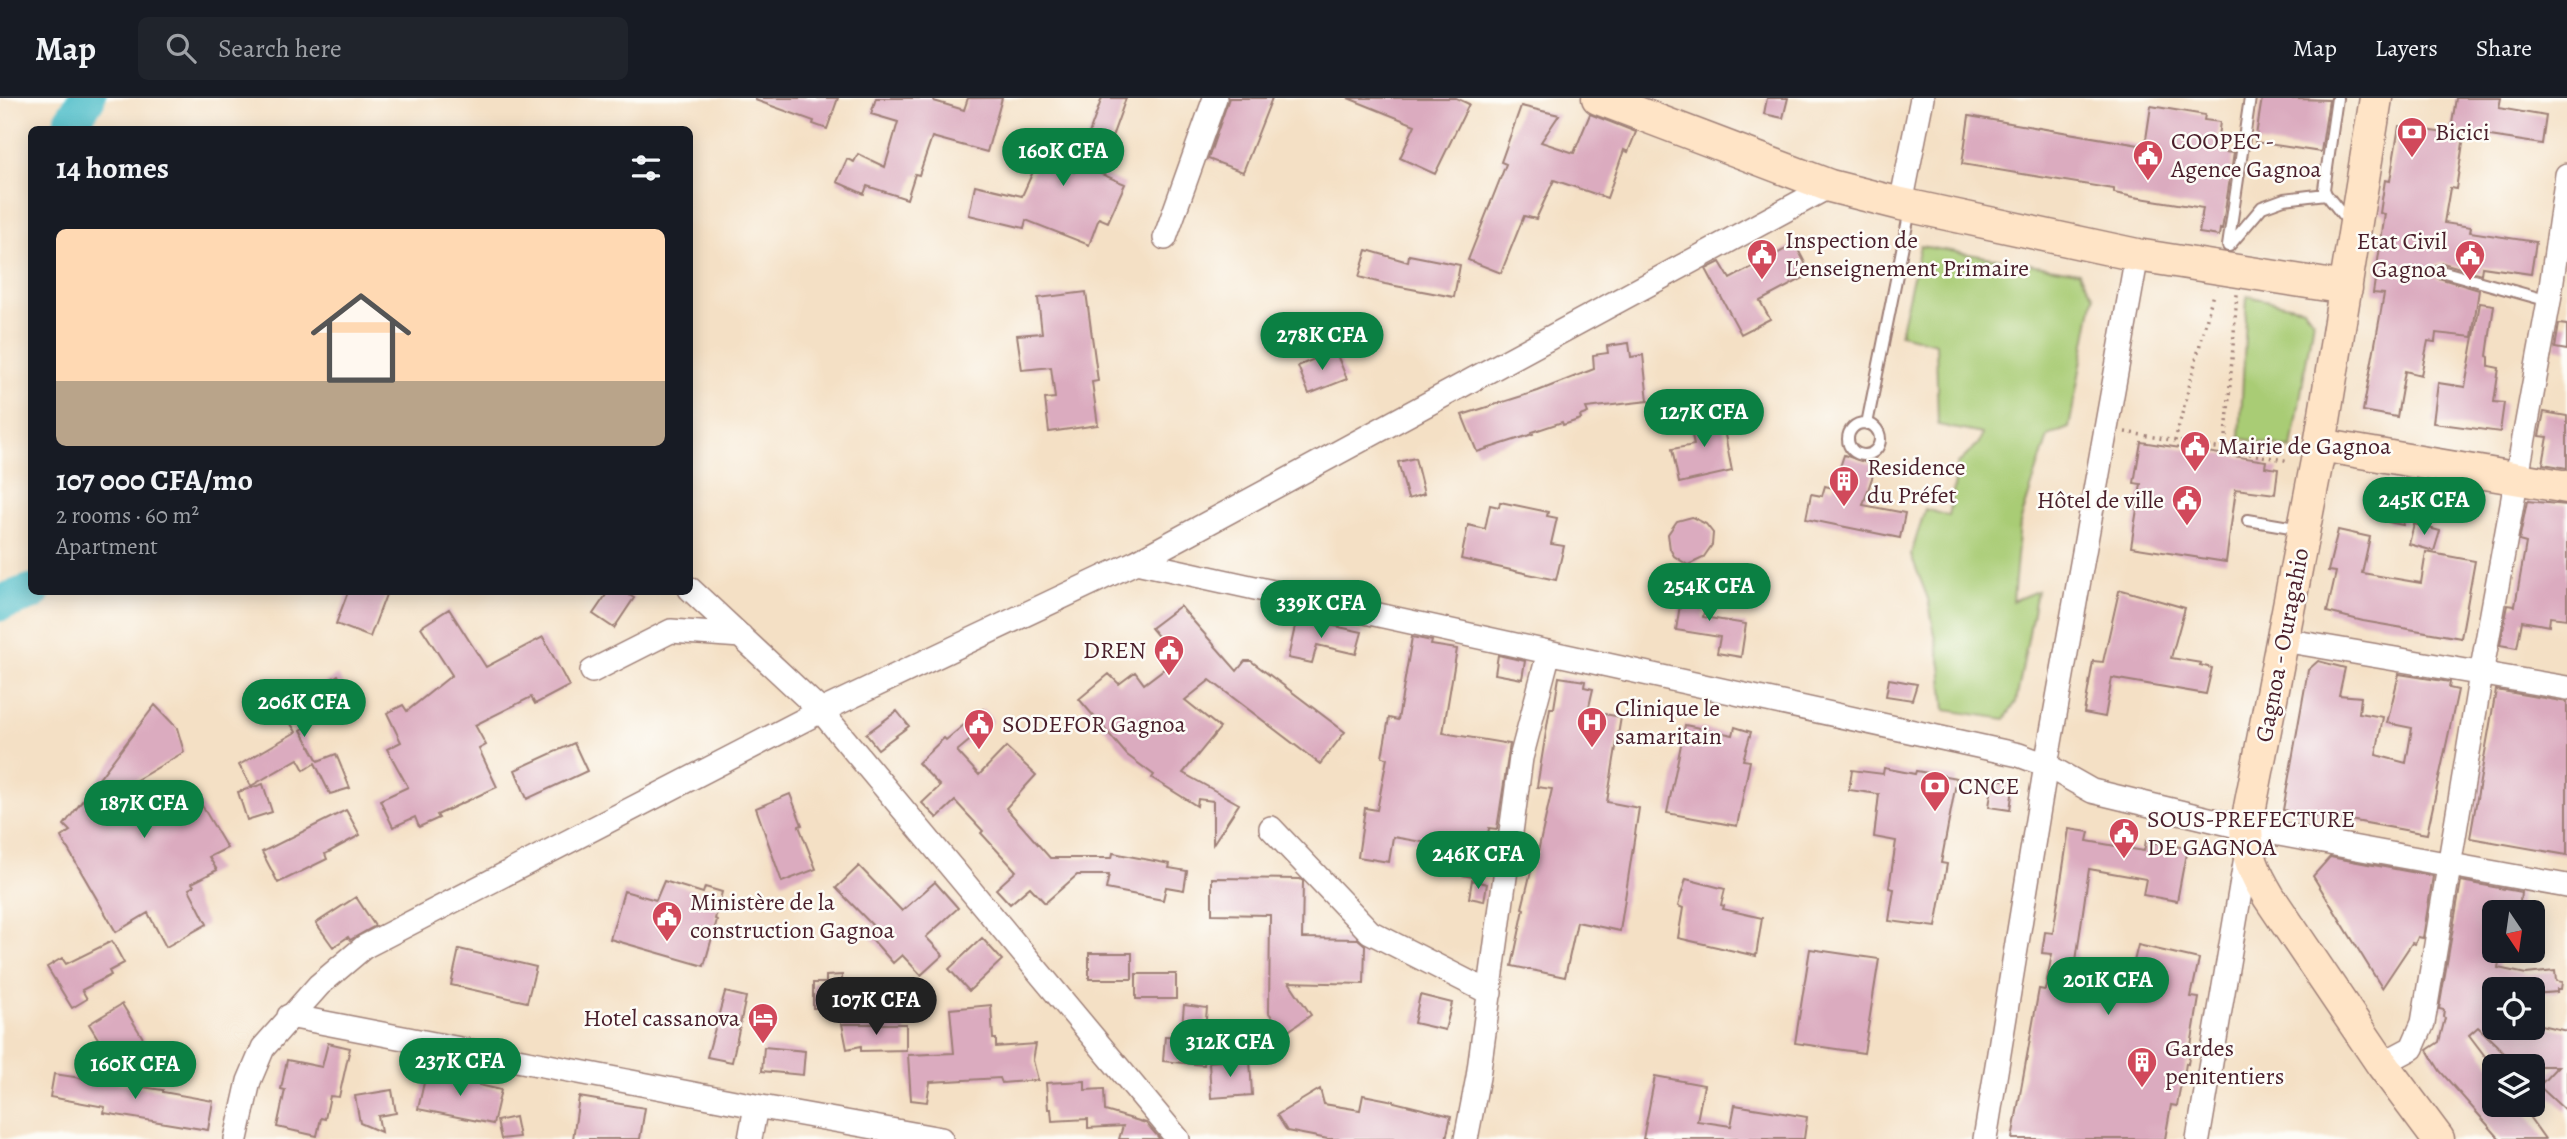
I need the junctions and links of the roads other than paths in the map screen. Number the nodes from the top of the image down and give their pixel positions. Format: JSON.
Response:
{"nodes":[{"id":1,"x":1214,"y":98,"type":"edge"},
{"id":2,"x":1598,"y":98,"type":"edge"},
{"id":3,"x":1922,"y":98,"type":"edge"},
{"id":4,"x":2250,"y":98,"type":"edge"},
{"id":5,"x":2337,"y":98,"type":"edge"},
{"id":6,"x":2376,"y":98,"type":"edge"},
{"id":7,"x":2567,"y":175,"type":"edge"},
{"id":8,"x":1830,"y":186,"type":"junction"},
{"id":9,"x":2326,"y":194,"type":"junction"},
{"id":10,"x":1906,"y":205,"type":"junction"},
{"id":11,"x":2355,"y":230,"type":"junction"},
{"id":12,"x":1165,"y":238,"type":"dead end"},
{"id":13,"x":2137,"y":255,"type":"junction"},
{"id":14,"x":2226,"y":263,"type":"junction"},
{"id":15,"x":2441,"y":271,"type":"dead end"},
{"id":16,"x":2346,"y":288,"type":"junction"},
{"id":17,"x":2549,"y":301,"type":"junction"},
{"id":18,"x":1867,"y":424,"type":"dead end"},
{"id":19,"x":2318,"y":456,"type":"junction"},
{"id":20,"x":2516,"y":479,"type":"junction"},
{"id":21,"x":2567,"y":487,"type":"edge"},
{"id":22,"x":2248,"y":520,"type":"dead end"},
{"id":23,"x":2305,"y":530,"type":"junction"},
{"id":24,"x":1136,"y":562,"type":"junction"},
{"id":25,"x":693,"y":592,"type":"edge"},
{"id":26,"x":741,"y":636,"type":"junction"},
{"id":27,"x":2283,"y":640,"type":"junction"},
{"id":28,"x":1549,"y":652,"type":"junction"},
{"id":29,"x":592,"y":671,"type":"dead end"},
{"id":30,"x":2481,"y":674,"type":"junction"},
{"id":31,"x":2567,"y":688,"type":"edge"},
{"id":32,"x":821,"y":711,"type":"junction"},
{"id":33,"x":2046,"y":765,"type":"junction"},
{"id":34,"x":1271,"y":828,"type":"dead end"},
{"id":35,"x":2247,"y":839,"type":"junction"},
{"id":36,"x":2449,"y":865,"type":"junction"},
{"id":37,"x":2567,"y":887,"type":"edge"},
{"id":38,"x":1490,"y":993,"type":"junction"},
{"id":39,"x":289,"y":1016,"type":"junction"},
{"id":40,"x":2382,"y":1064,"type":"junction"},
{"id":41,"x":755,"y":1106,"type":"junction"},
{"id":42,"x":236,"y":1139,"type":"edge"},
{"id":43,"x":750,"y":1139,"type":"edge"},
{"id":44,"x":941,"y":1139,"type":"edge"},
{"id":45,"x":1178,"y":1139,"type":"edge"},
{"id":46,"x":1466,"y":1139,"type":"edge"},
{"id":47,"x":1985,"y":1139,"type":"edge"},
{"id":48,"x":2198,"y":1139,"type":"edge"},
{"id":49,"x":2438,"y":1139,"type":"edge"}],
"edges":[{"from":1,"to":12,"type":"street"},
{"from":2,"to":8,"type":"main road"},
{"from":3,"to":10,"type":"street"},
{"from":4,"to":14,"type":"lane"},
{"from":5,"to":9,"type":"lane"},
{"from":6,"to":11,"type":"main road","name":"Gagnoa - Ouragahio"},
{"from":7,"to":17,"type":"street"},
{"from":8,"to":10,"type":"main road"},
{"from":8,"to":24,"type":"street"},
{"from":9,"to":11,"type":"lane"},
{"from":9,"to":14,"type":"lane"},
{"from":10,"to":13,"type":"main road"},
{"from":10,"to":18,"type":"lane"},
{"from":11,"to":16,"type":"main road","name":"Gagnoa - Ouragahio"},
{"from":13,"to":14,"type":"main road"},
{"from":13,"to":33,"type":"street"},
{"from":14,"to":16,"type":"main road"},
{"from":15,"to":17,"type":"lane"},
{"from":16,"to":19,"type":"main road","name":"Gagnoa - Ouragahio"},
{"from":17,"to":20,"type":"street"},
{"from":19,"to":20,"type":"main road"},
{"from":19,"to":23,"type":"main road","name":"Gagnoa - Ouragahio"},
{"from":20,"to":21,"type":"main road"},
{"from":20,"to":30,"type":"street"},
{"from":22,"to":23,"type":"lane"},
{"from":23,"to":27,"type":"main road","name":"Gagnoa - Ouragahio"},
{"from":24,"to":28,"type":"street"},
{"from":24,"to":32,"type":"street"},
{"from":25,"to":26,"type":"street"},
{"from":26,"to":29,"type":"street"},
{"from":26,"to":32,"type":"street"},
{"from":27,"to":30,"type":"street"},
{"from":27,"to":35,"type":"main road","name":"Gagnoa - Ouragahio"},
{"from":28,"to":33,"type":"street"},
{"from":28,"to":38,"type":"street"},
{"from":30,"to":31,"type":"street"},
{"from":30,"to":36,"type":"street"},
{"from":32,"to":39,"type":"street"},
{"from":32,"to":45,"type":"street"},
{"from":33,"to":35,"type":"street"},
{"from":33,"to":47,"type":"street"},
{"from":34,"to":38,"type":"street"},
{"from":35,"to":36,"type":"street"},
{"from":35,"to":40,"type":"main road"},
{"from":35,"to":48,"type":"street"},
{"from":36,"to":37,"type":"street"},
{"from":36,"to":40,"type":"street"},
{"from":38,"to":46,"type":"street"},
{"from":39,"to":41,"type":"street"},
{"from":39,"to":42,"type":"street"},
{"from":40,"to":49,"type":"main road"},
{"from":41,"to":43,"type":"street"},
{"from":41,"to":44,"type":"street"}]}
